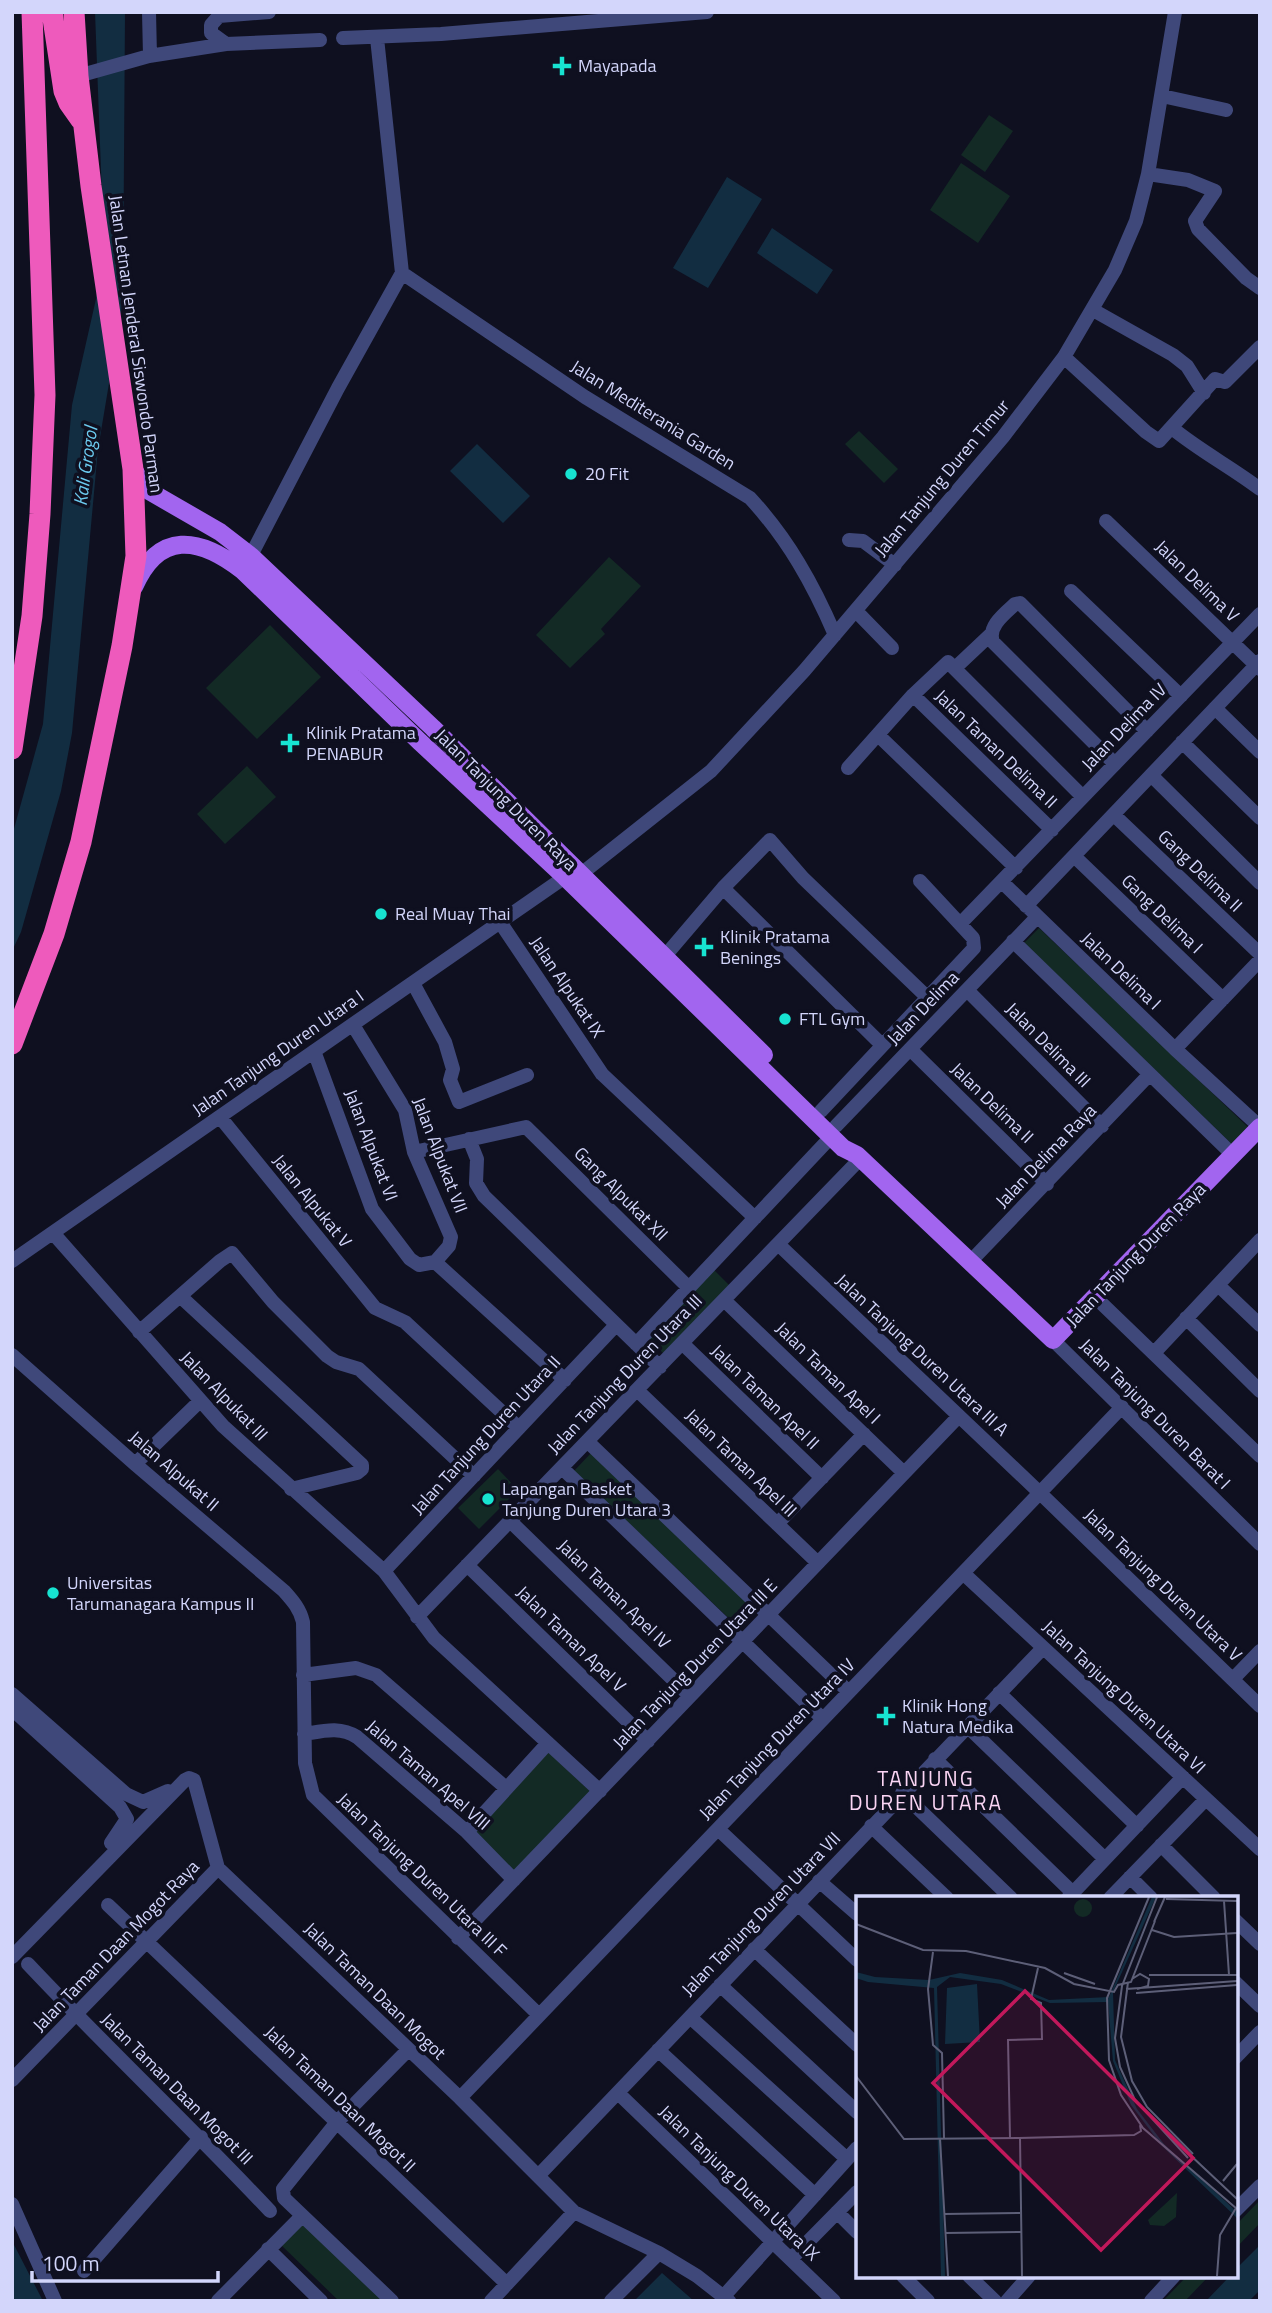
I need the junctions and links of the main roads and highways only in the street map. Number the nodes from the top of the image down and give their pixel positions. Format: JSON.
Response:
{"nodes":[{"id":1,"x":32,"y":12,"type":"edge"},
{"id":2,"x":52,"y":12,"type":"edge"},
{"id":3,"x":74,"y":12,"type":"edge"},
{"id":4,"x":85,"y":124,"type":"junction"},
{"id":5,"x":133,"y":469,"type":"junction"},
{"id":6,"x":247,"y":563,"type":"junction"},
{"id":7,"x":131,"y":595,"type":"junction"},
{"id":8,"x":12,"y":749,"type":"edge"},
{"id":9,"x":573,"y":876,"type":"junction"},
{"id":10,"x":12,"y":1044,"type":"edge"},
{"id":11,"x":1260,"y":1127,"type":"edge"},
{"id":12,"x":833,"y":1131,"type":"junction"}],
"edges":[{"from":1,"to":8,"type":"highway"},
{"from":2,"to":4,"type":"highway"},
{"from":3,"to":4,"type":"highway","name":"Jalan Letnan Jenderal Siswondo Parman"},
{"from":4,"to":5,"type":"highway","name":"Jalan Letnan Jenderal Siswondo Parman"},
{"from":5,"to":6,"type":"main road","name":"Jalan Tanjung Duren Raya"},
{"from":5,"to":7,"type":"highway","name":"Jalan Letnan Jenderal Siswondo Parman"},
{"from":6,"to":7,"type":"main road","name":"Jalan Tanjung Duren Raya"},
{"from":6,"to":9,"type":"main road","name":"Jalan Tanjung Duren Raya"},
{"from":7,"to":10,"type":"highway","name":"Jalan Letnan Jenderal Siswondo Parman"},
{"from":9,"to":12,"type":"main road","name":"Jalan Tanjung Duren Raya"},
{"from":9,"to":12,"type":"main road","name":"Jalan Tanjung Duren Raya"},
{"from":11,"to":12,"type":"main road","name":"Jalan Tanjung Duren Raya"}]}
